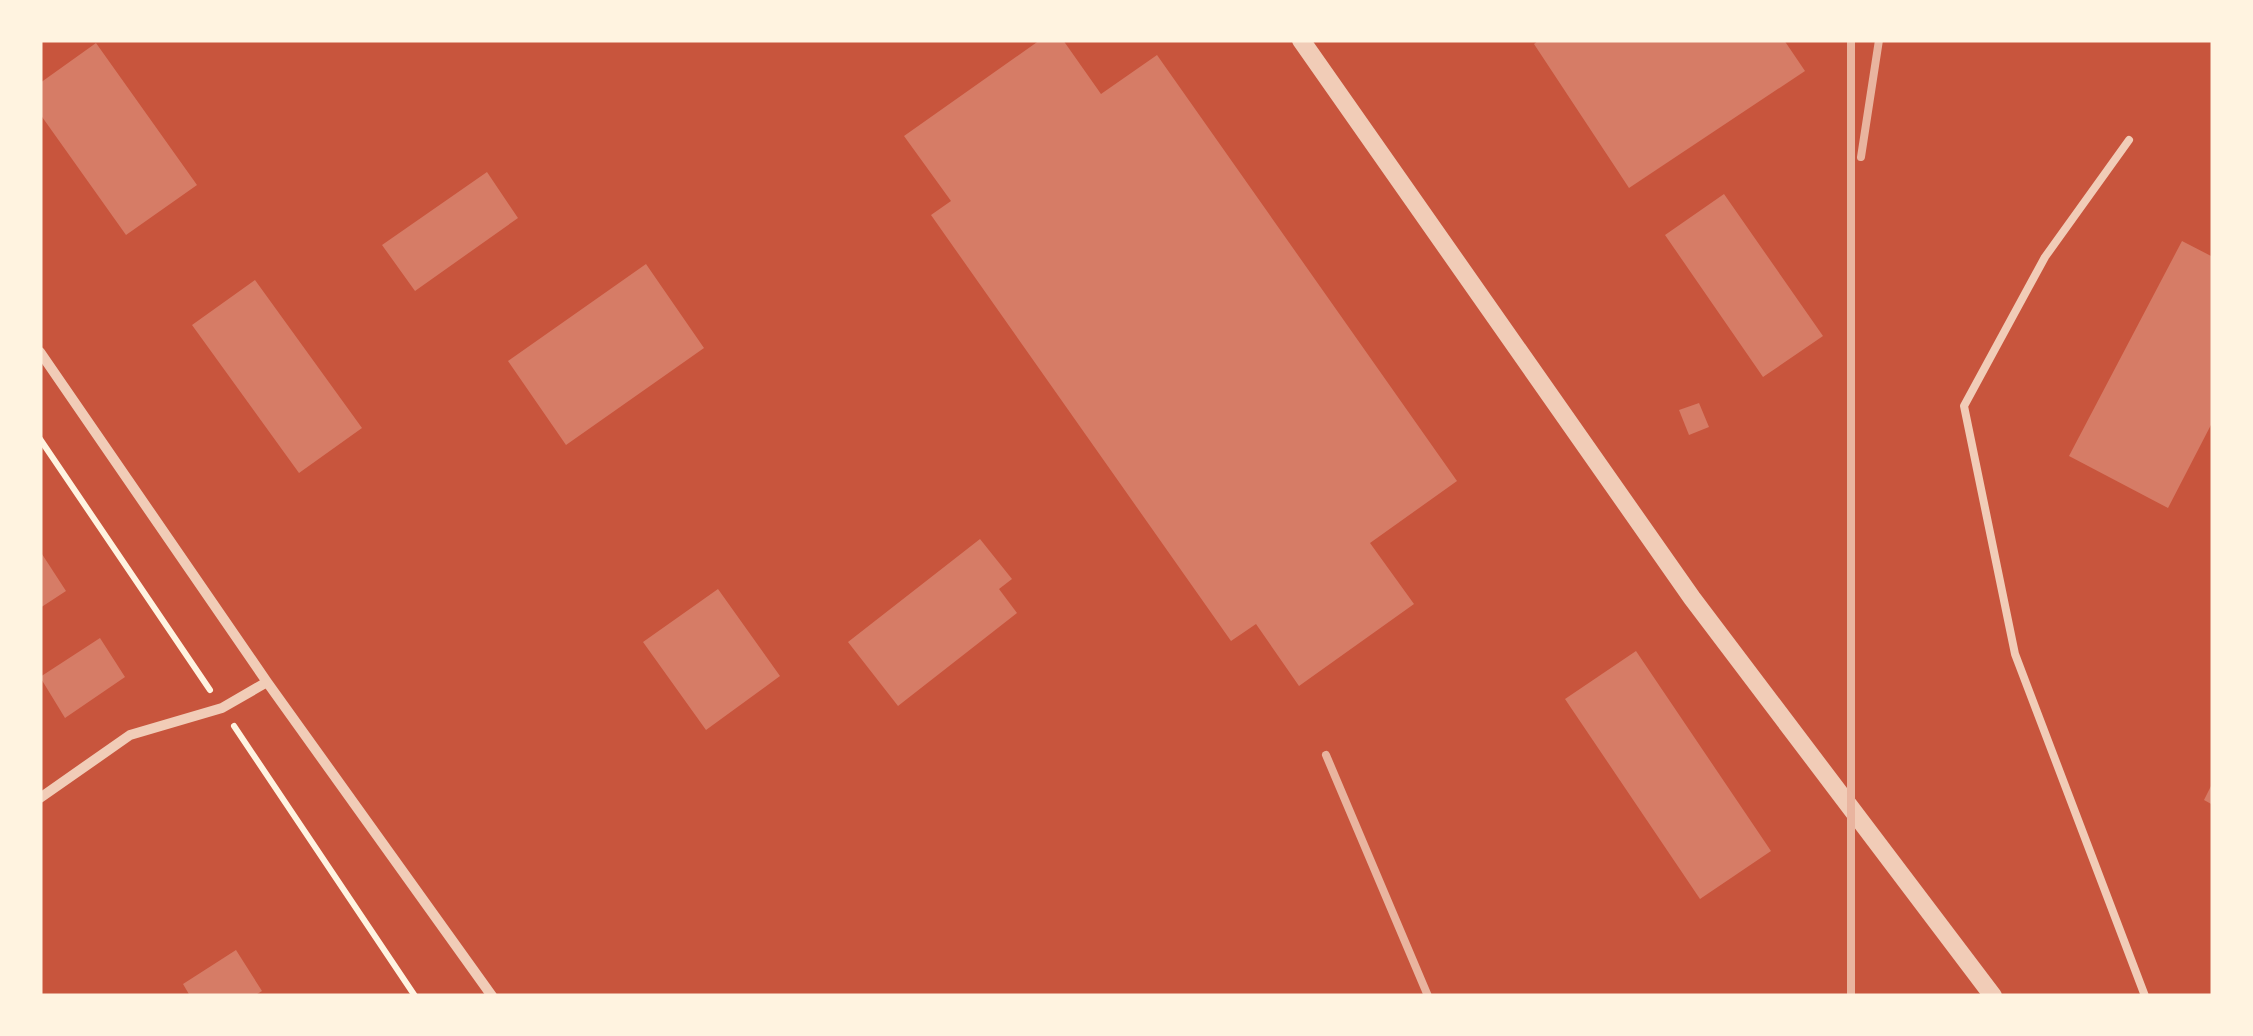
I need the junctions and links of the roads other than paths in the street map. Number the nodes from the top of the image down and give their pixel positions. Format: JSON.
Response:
{"nodes":[{"id":1,"x":1300,"y":40,"type":"edge"},
{"id":2,"x":2129,"y":140,"type":"dead end"},
{"id":3,"x":40,"y":352,"type":"edge"},
{"id":4,"x":267,"y":682,"type":"junction"},
{"id":5,"x":40,"y":798,"type":"edge"},
{"id":6,"x":492,"y":996,"type":"edge"},
{"id":7,"x":1993,"y":996,"type":"edge"},
{"id":8,"x":2145,"y":996,"type":"edge"}],
"edges":[{"from":1,"to":7,"type":"street"},
{"from":2,"to":8,"type":"lane"},
{"from":3,"to":4,"type":"street"},
{"from":4,"to":5,"type":"street"},
{"from":4,"to":6,"type":"street"}]}
